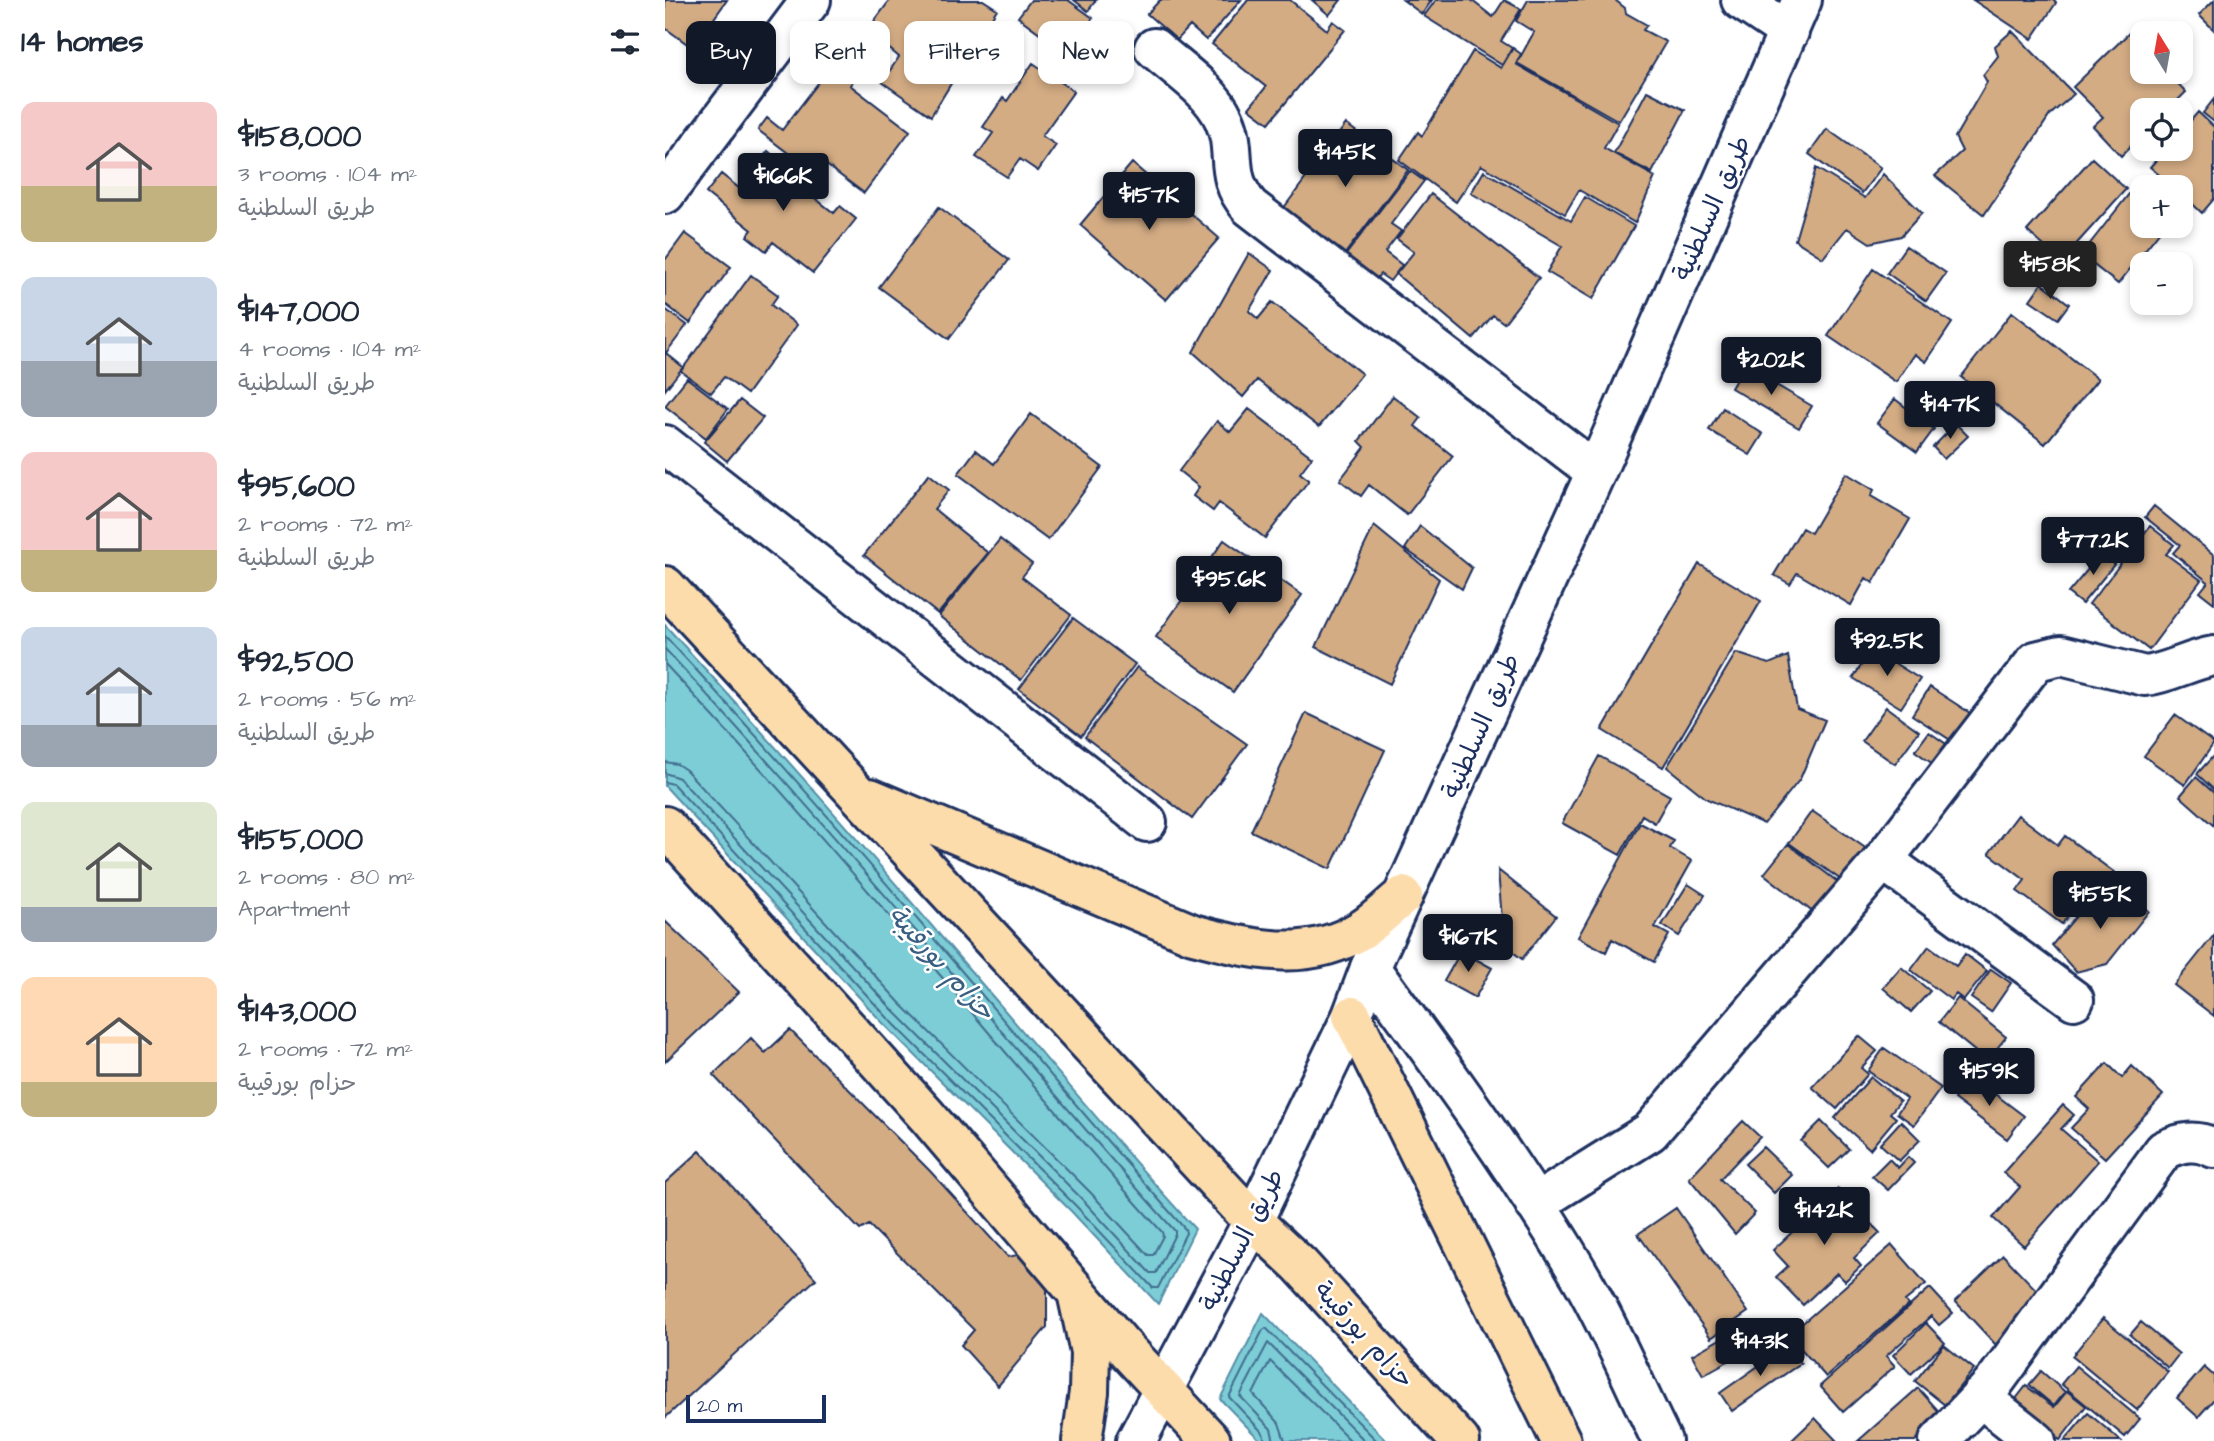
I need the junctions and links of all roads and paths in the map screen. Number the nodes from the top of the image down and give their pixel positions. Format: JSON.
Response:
{"nodes":[{"id":1,"x":811,"y":0,"type":"edge"},
{"id":2,"x":1741,"y":0,"type":"edge"},
{"id":3,"x":1796,"y":16,"type":"edge"},
{"id":4,"x":1154,"y":48,"type":"dead end"},
{"id":5,"x":665,"y":194,"type":"edge"},
{"id":6,"x":665,"y":445,"type":"edge"},
{"id":7,"x":1596,"y":471,"type":"junction"},
{"id":8,"x":665,"y":586,"type":"edge"},
{"id":9,"x":2214,"y":656,"type":"edge"},
{"id":10,"x":856,"y":792,"type":"junction"},
{"id":11,"x":1147,"y":822,"type":"dead end"},
{"id":12,"x":665,"y":827,"type":"edge"},
{"id":13,"x":1883,"y":860,"type":"junction"},
{"id":14,"x":1403,"y":896,"type":"junction"},
{"id":15,"x":1370,"y":968,"type":"junction"},
{"id":16,"x":2074,"y":1000,"type":"dead end"},
{"id":17,"x":1352,"y":1016,"type":"junction"},
{"id":18,"x":2214,"y":1148,"type":"edge"},
{"id":19,"x":1535,"y":1203,"type":"junction"},
{"id":20,"x":1253,"y":1221,"type":"junction"},
{"id":21,"x":1076,"y":1291,"type":"junction"},
{"id":22,"x":1164,"y":1392,"type":"junction"},
{"id":23,"x":1980,"y":1397,"type":"junction"},
{"id":24,"x":1082,"y":1441,"type":"edge"},
{"id":25,"x":1136,"y":1441,"type":"edge"},
{"id":26,"x":1212,"y":1441,"type":"edge"},
{"id":27,"x":1460,"y":1441,"type":"edge"},
{"id":28,"x":1561,"y":1441,"type":"edge"},
{"id":29,"x":1662,"y":1441,"type":"edge"},
{"id":30,"x":1939,"y":1441,"type":"edge"},
{"id":31,"x":2036,"y":1441,"type":"edge"}],
"edges":[{"from":1,"to":5,"type":"street"},
{"from":2,"to":3,"type":"street"},
{"from":3,"to":7,"type":"street","name":"طريق السلطنية"},
{"from":4,"to":7,"type":"street"},
{"from":6,"to":11,"type":"street"},
{"from":7,"to":14,"type":"street","name":"طريق السلطنية"},
{"from":8,"to":10,"type":"highway","name":"حزام بورقيبة"},
{"from":9,"to":13,"type":"street"},
{"from":10,"to":14,"type":"highway"},
{"from":10,"to":20,"type":"highway","name":"حزام بورقيبة"},
{"from":12,"to":21,"type":"highway"},
{"from":13,"to":16,"type":"street"},
{"from":13,"to":19,"type":"street"},
{"from":14,"to":15,"type":"street","name":"طريق السلطنية"},
{"from":15,"to":17,"type":"street","name":"طريق السلطنية"},
{"from":15,"to":19,"type":"street"},
{"from":17,"to":20,"type":"street","name":"طريق السلطنية"},
{"from":17,"to":28,"type":"highway"},
{"from":18,"to":23,"type":"street"},
{"from":19,"to":29,"type":"street"},
{"from":20,"to":22,"type":"street","name":"طريق السلطنية"},
{"from":20,"to":27,"type":"highway","name":"حزام بورقيبة"},
{"from":21,"to":22,"type":"highway"},
{"from":21,"to":24,"type":"highway"},
{"from":22,"to":25,"type":"street","name":"طريق السلطنية"},
{"from":22,"to":26,"type":"highway"},
{"from":23,"to":30,"type":"street"},
{"from":23,"to":31,"type":"street"}]}
